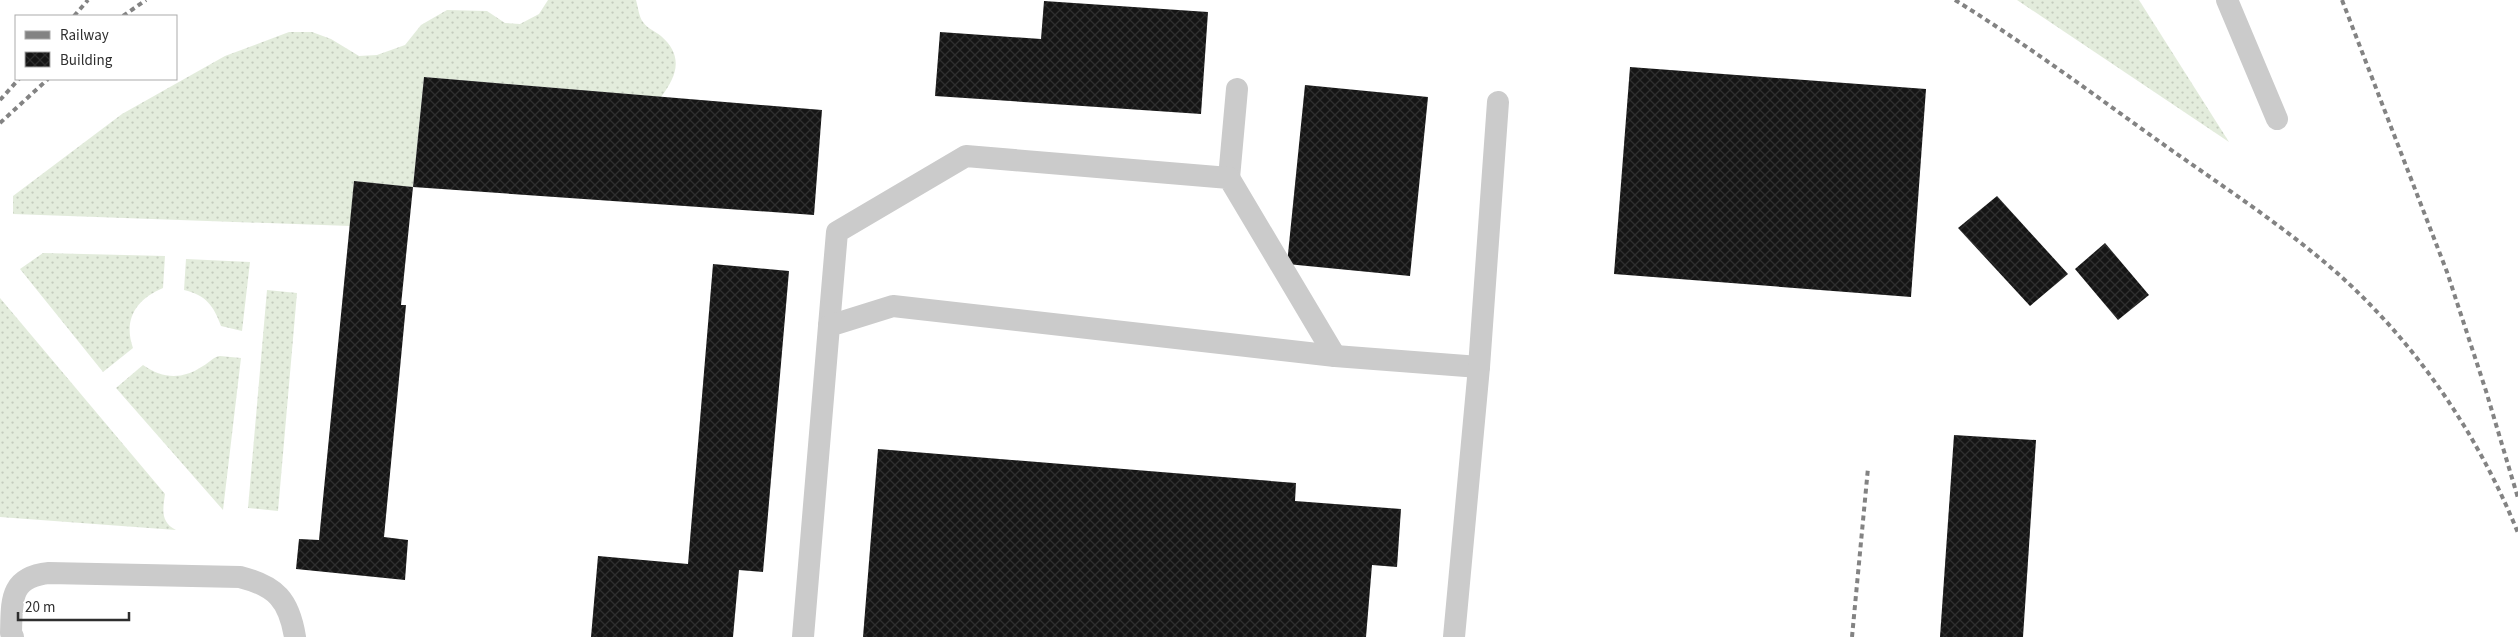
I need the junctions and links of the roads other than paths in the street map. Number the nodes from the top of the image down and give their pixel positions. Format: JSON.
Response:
{"nodes":[{"id":1,"x":2227,"y":0,"type":"edge"},
{"id":2,"x":1237,"y":89,"type":"dead end"},
{"id":3,"x":1498,"y":102,"type":"dead end"},
{"id":4,"x":2277,"y":119,"type":"dead end"},
{"id":5,"x":1229,"y":178,"type":"junction"},
{"id":6,"x":829,"y":326,"type":"junction"},
{"id":7,"x":1335,"y":356,"type":"junction"},
{"id":8,"x":1479,"y":367,"type":"junction"},
{"id":9,"x":13,"y":637,"type":"edge"},
{"id":10,"x":294,"y":637,"type":"edge"},
{"id":11,"x":804,"y":637,"type":"edge"},
{"id":12,"x":1454,"y":637,"type":"edge"}],
"edges":[{"from":1,"to":4,"type":"lane"},
{"from":2,"to":5,"type":"lane"},
{"from":3,"to":8,"type":"lane"},
{"from":5,"to":6,"type":"lane"},
{"from":5,"to":7,"type":"lane"},
{"from":6,"to":7,"type":"lane"},
{"from":6,"to":11,"type":"lane"},
{"from":7,"to":8,"type":"lane"},
{"from":8,"to":12,"type":"lane"},
{"from":9,"to":10,"type":"lane"}]}
